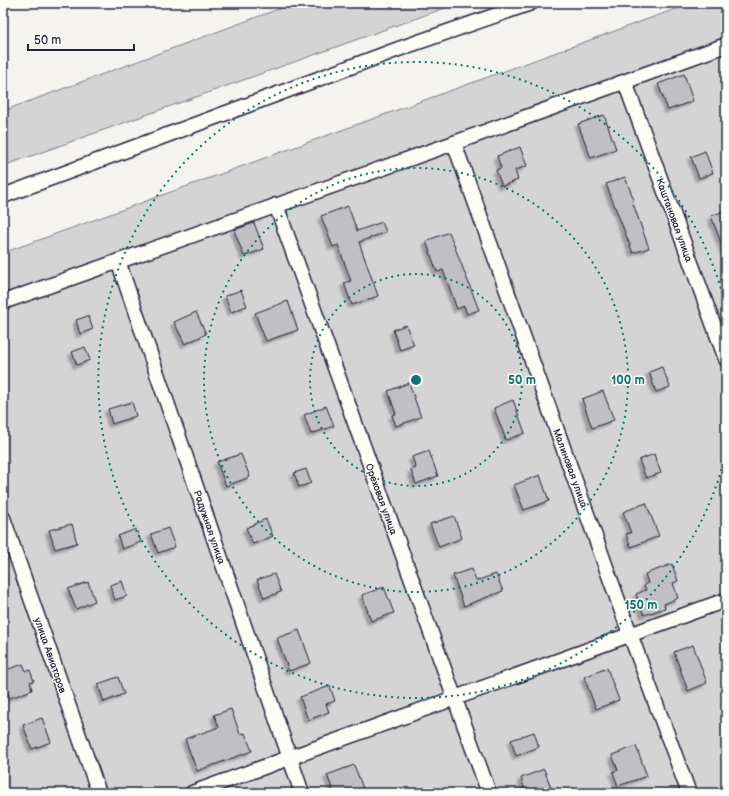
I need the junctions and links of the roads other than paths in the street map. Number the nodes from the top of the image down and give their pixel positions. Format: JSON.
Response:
{"nodes":[{"id":1,"x":531,"y":3,"type":"edge"},
{"id":2,"x":726,"y":44,"type":"edge"},
{"id":3,"x":625,"y":82,"type":"junction"},
{"id":4,"x":454,"y":143,"type":"junction"},
{"id":5,"x":3,"y":196,"type":"edge"},
{"id":6,"x":276,"y":206,"type":"junction"},
{"id":7,"x":118,"y":261,"type":"junction"},
{"id":8,"x":3,"y":302,"type":"edge"},
{"id":9,"x":726,"y":359,"type":"edge"},
{"id":10,"x":3,"y":518,"type":"edge"},
{"id":11,"x":726,"y":600,"type":"edge"},
{"id":12,"x":630,"y":634,"type":"junction"},
{"id":13,"x":453,"y":698,"type":"junction"},
{"id":14,"x":290,"y":758,"type":"junction"},
{"id":15,"x":98,"y":793,"type":"edge"},
{"id":16,"x":192,"y":793,"type":"edge"},
{"id":17,"x":302,"y":793,"type":"edge"},
{"id":18,"x":489,"y":793,"type":"edge"},
{"id":19,"x":689,"y":793,"type":"edge"}],
"edges":[{"from":1,"to":5,"type":"street"},
{"from":2,"to":3,"type":"street"},
{"from":3,"to":4,"type":"street"},
{"from":3,"to":9,"type":"street","name":"Каштановая улица"},
{"from":4,"to":6,"type":"street"},
{"from":4,"to":12,"type":"street","name":"Малиновая улица"},
{"from":6,"to":7,"type":"street"},
{"from":6,"to":13,"type":"street","name":"Ореховая улица"},
{"from":7,"to":8,"type":"street"},
{"from":7,"to":14,"type":"street","name":"Радужная улица"},
{"from":10,"to":15,"type":"street","name":"улица Авиаторов"},
{"from":11,"to":12,"type":"street"},
{"from":12,"to":13,"type":"street"},
{"from":12,"to":19,"type":"street","name":"Малиновая улица"},
{"from":13,"to":14,"type":"street"},
{"from":13,"to":18,"type":"street","name":"Ореховая улица"},
{"from":14,"to":16,"type":"street"},
{"from":14,"to":17,"type":"street","name":"Радужная улица"}]}
